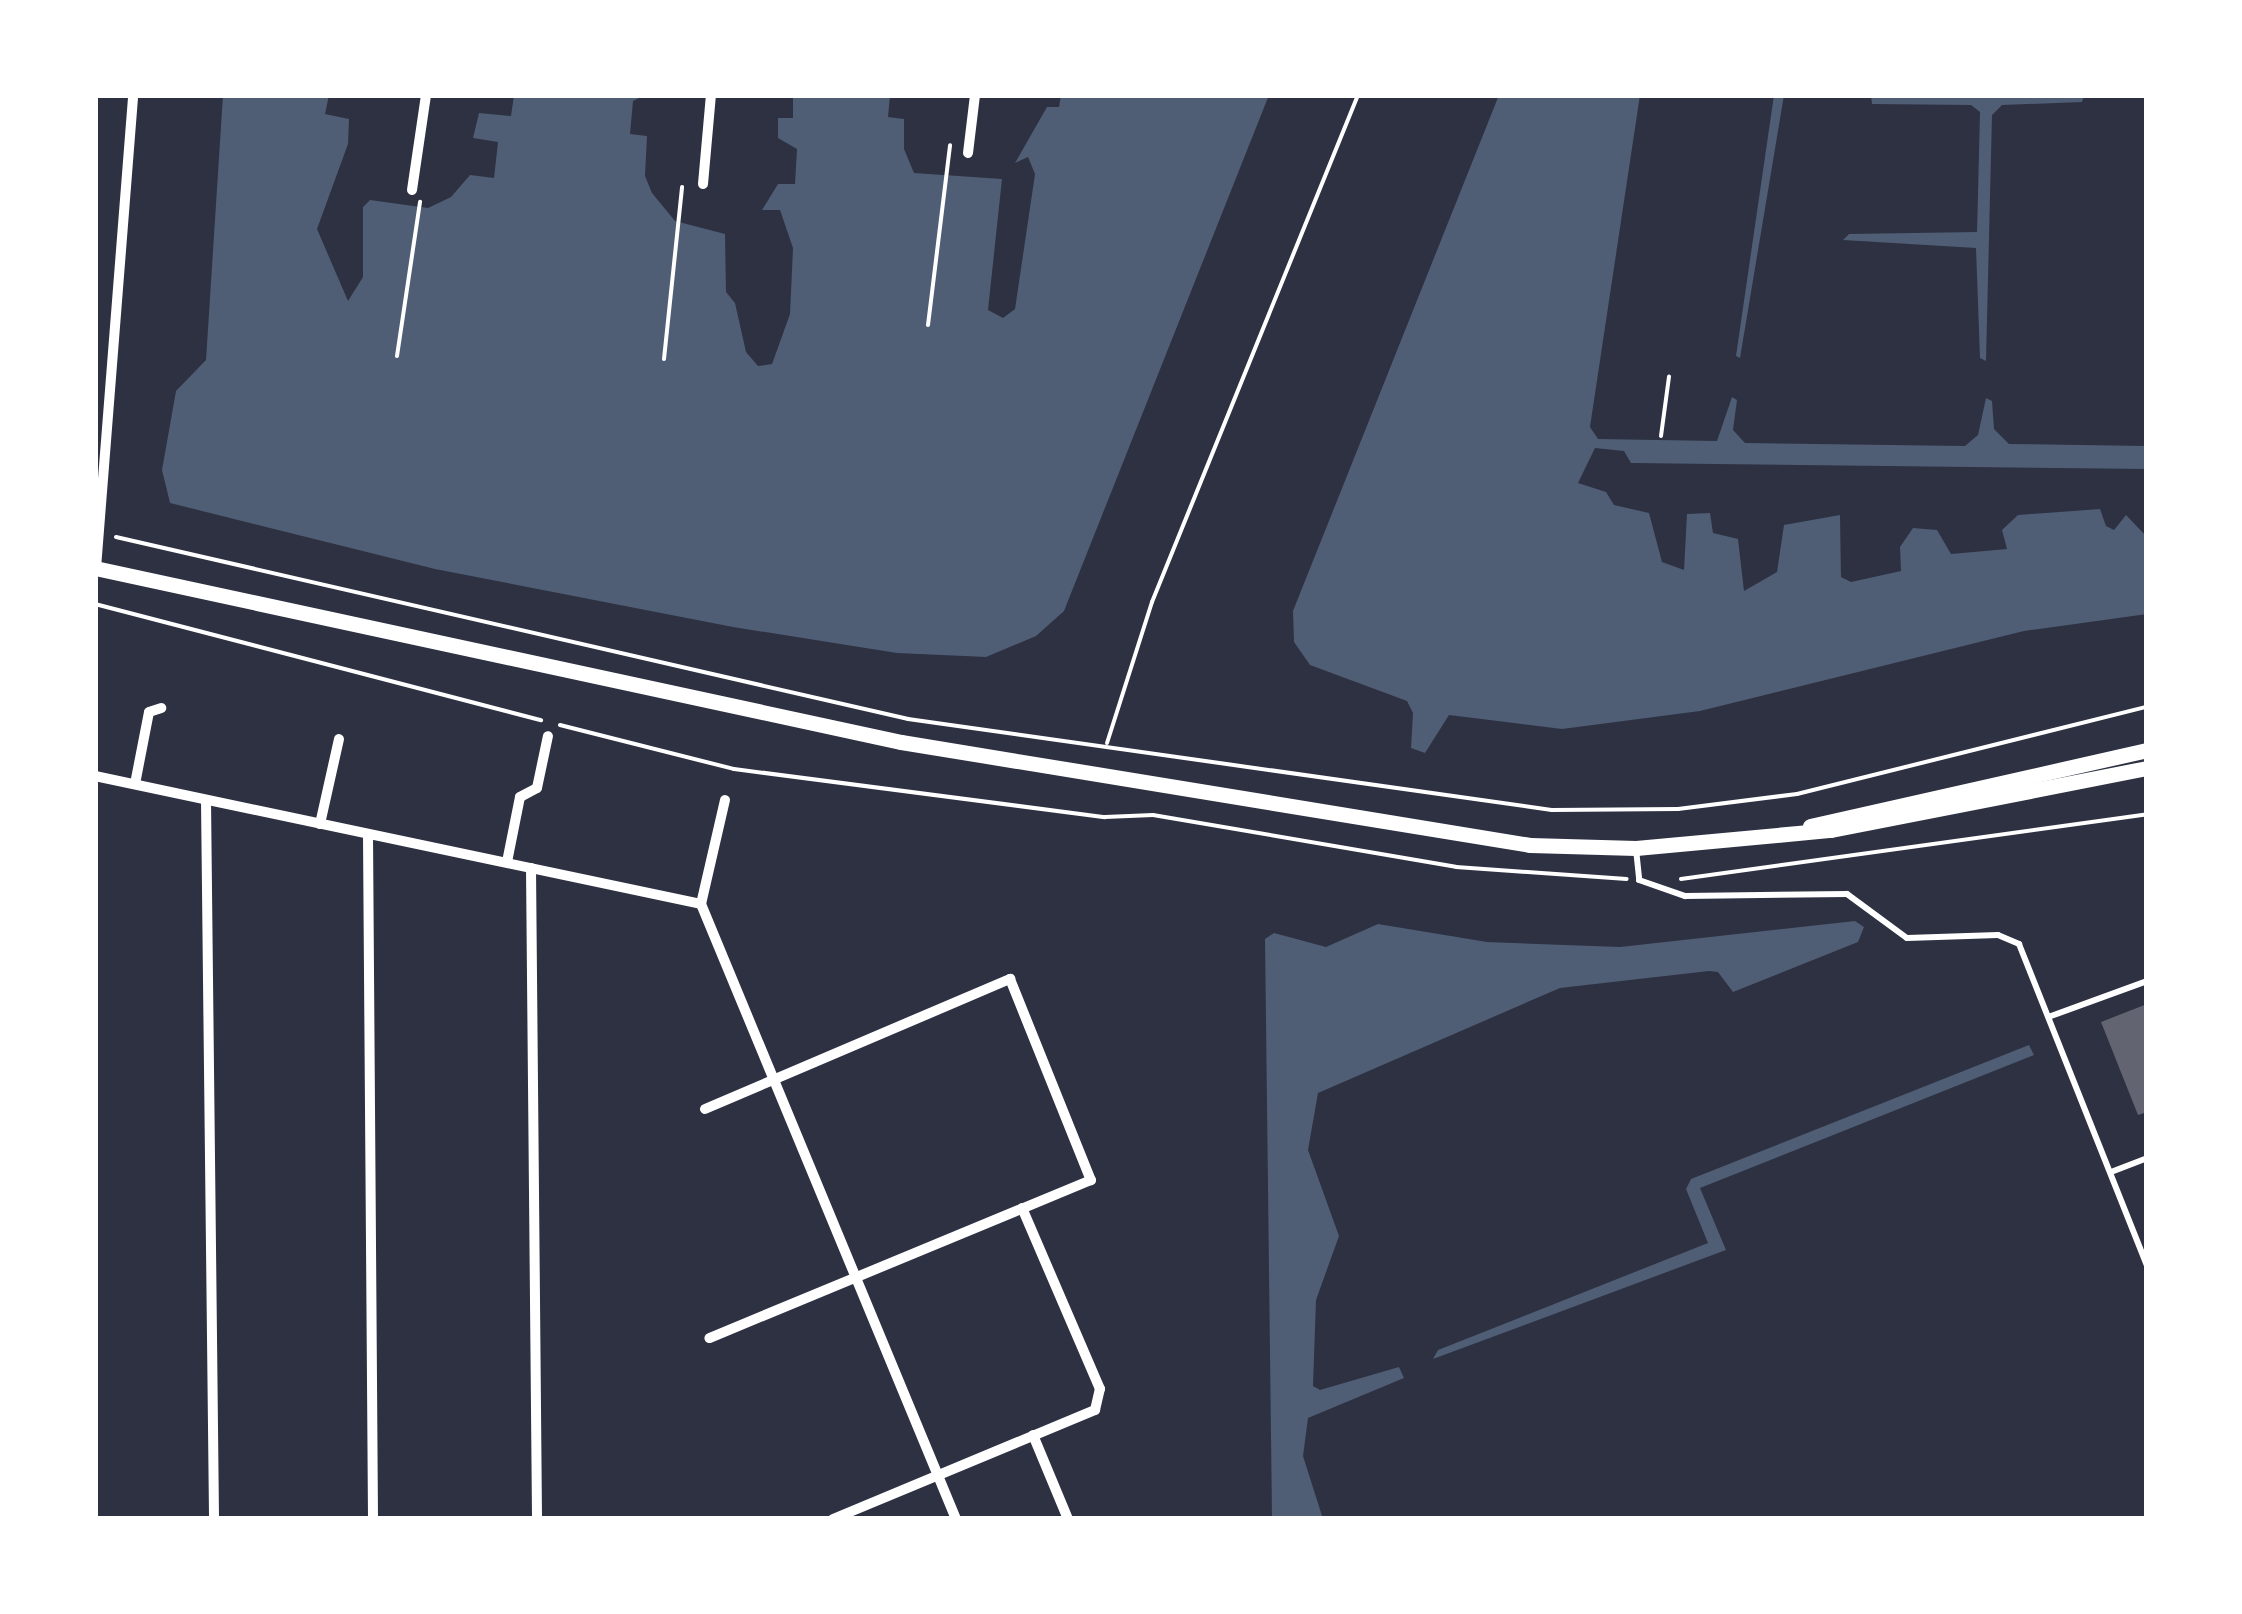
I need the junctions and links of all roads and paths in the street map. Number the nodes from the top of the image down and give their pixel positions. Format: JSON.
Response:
{"nodes":[{"id":1,"x":133,"y":95,"type":"edge"},
{"id":2,"x":426,"y":95,"type":"edge"},
{"id":3,"x":712,"y":95,"type":"edge"},
{"id":4,"x":974,"y":95,"type":"edge"},
{"id":5,"x":1358,"y":95,"type":"edge"},
{"id":6,"x":950,"y":145,"type":"dead end"},
{"id":7,"x":968,"y":153,"type":"dead end"},
{"id":8,"x":703,"y":184,"type":"dead end"},
{"id":9,"x":417,"y":188,"type":"joint"},
{"id":10,"x":682,"y":188,"type":"dead end"},
{"id":11,"x":928,"y":325,"type":"dead end"},
{"id":12,"x":397,"y":356,"type":"dead end"},
{"id":13,"x":664,"y":359,"type":"dead end"},
{"id":14,"x":1670,"y":377,"type":"dead end"},
{"id":15,"x":1661,"y":436,"type":"dead end"},
{"id":16,"x":100,"y":532,"type":"junction"},
{"id":17,"x":96,"y":568,"type":"edge"},
{"id":18,"x":95,"y":604,"type":"edge"},
{"id":19,"x":2147,"y":707,"type":"edge"},
{"id":20,"x":161,"y":708,"type":"dead end"},
{"id":21,"x":548,"y":736,"type":"dead end"},
{"id":22,"x":338,"y":740,"type":"dead end"},
{"id":23,"x":1106,"y":744,"type":"junction"},
{"id":24,"x":2147,"y":750,"type":"edge"},
{"id":25,"x":2147,"y":768,"type":"edge"},
{"id":26,"x":95,"y":776,"type":"edge"},
{"id":27,"x":135,"y":784,"type":"junction"},
{"id":28,"x":206,"y":800,"type":"junction"},
{"id":29,"x":725,"y":800,"type":"dead end"},
{"id":30,"x":2147,"y":814,"type":"edge"},
{"id":31,"x":320,"y":824,"type":"junction"},
{"id":32,"x":1799,"y":830,"type":"junction"},
{"id":33,"x":368,"y":835,"type":"junction"},
{"id":34,"x":1636,"y":848,"type":"junction"},
{"id":35,"x":507,"y":862,"type":"junction"},
{"id":36,"x":531,"y":868,"type":"junction"},
{"id":37,"x":1673,"y":879,"type":"dead end"},
{"id":38,"x":1638,"y":880,"type":"junction"},
{"id":39,"x":700,"y":904,"type":"junction"},
{"id":40,"x":2147,"y":981,"type":"edge"},
{"id":41,"x":2052,"y":1016,"type":"junction"},
{"id":42,"x":773,"y":1081,"type":"junction"},
{"id":43,"x":704,"y":1109,"type":"dead end"},
{"id":44,"x":2147,"y":1158,"type":"edge"},
{"id":45,"x":2110,"y":1173,"type":"junction"},
{"id":46,"x":1022,"y":1208,"type":"junction"},
{"id":47,"x":2147,"y":1266,"type":"edge"},
{"id":48,"x":855,"y":1278,"type":"junction"},
{"id":49,"x":710,"y":1338,"type":"dead end"},
{"id":50,"x":1033,"y":1435,"type":"junction"},
{"id":51,"x":937,"y":1475,"type":"junction"},
{"id":52,"x":214,"y":1519,"type":"edge"},
{"id":53,"x":373,"y":1519,"type":"edge"},
{"id":54,"x":537,"y":1519,"type":"edge"},
{"id":55,"x":833,"y":1519,"type":"edge"},
{"id":56,"x":956,"y":1519,"type":"edge"},
{"id":57,"x":1068,"y":1519,"type":"edge"}],
"edges":[{"from":1,"to":16,"type":"street"},
{"from":2,"to":9,"type":"street"},
{"from":3,"to":8,"type":"street"},
{"from":4,"to":7,"type":"street"},
{"from":5,"to":23,"type":"path"},
{"from":6,"to":11,"type":"path"},
{"from":9,"to":12,"type":"path"},
{"from":10,"to":13,"type":"path"},
{"from":14,"to":15,"type":"path"},
{"from":16,"to":17,"type":"street"},
{"from":16,"to":23,"type":"path"},
{"from":17,"to":34,"type":"street"},
{"from":18,"to":38,"type":"path"},
{"from":19,"to":23,"type":"path"},
{"from":20,"to":27,"type":"street"},
{"from":21,"to":35,"type":"street"},
{"from":22,"to":31,"type":"street"},
{"from":24,"to":32,"type":"street"},
{"from":25,"to":32,"type":"street"},
{"from":26,"to":27,"type":"street"},
{"from":27,"to":28,"type":"street"},
{"from":28,"to":31,"type":"street"},
{"from":28,"to":52,"type":"street"},
{"from":29,"to":39,"type":"street"},
{"from":30,"to":37,"type":"path"},
{"from":31,"to":33,"type":"street"},
{"from":32,"to":34,"type":"street"},
{"from":33,"to":35,"type":"street"},
{"from":33,"to":53,"type":"street"},
{"from":34,"to":38,"type":"lane"},
{"from":35,"to":36,"type":"street"},
{"from":36,"to":39,"type":"street"},
{"from":36,"to":54,"type":"street"},
{"from":38,"to":41,"type":"lane"},
{"from":39,"to":42,"type":"street"},
{"from":40,"to":41,"type":"lane"},
{"from":41,"to":45,"type":"lane"},
{"from":42,"to":43,"type":"street"},
{"from":42,"to":46,"type":"street"},
{"from":42,"to":48,"type":"street"},
{"from":44,"to":45,"type":"lane"},
{"from":45,"to":47,"type":"lane"},
{"from":46,"to":48,"type":"street"},
{"from":46,"to":50,"type":"street"},
{"from":48,"to":49,"type":"street"},
{"from":48,"to":51,"type":"street"},
{"from":50,"to":51,"type":"street"},
{"from":50,"to":57,"type":"street"},
{"from":51,"to":55,"type":"street"},
{"from":51,"to":56,"type":"street"}]}
